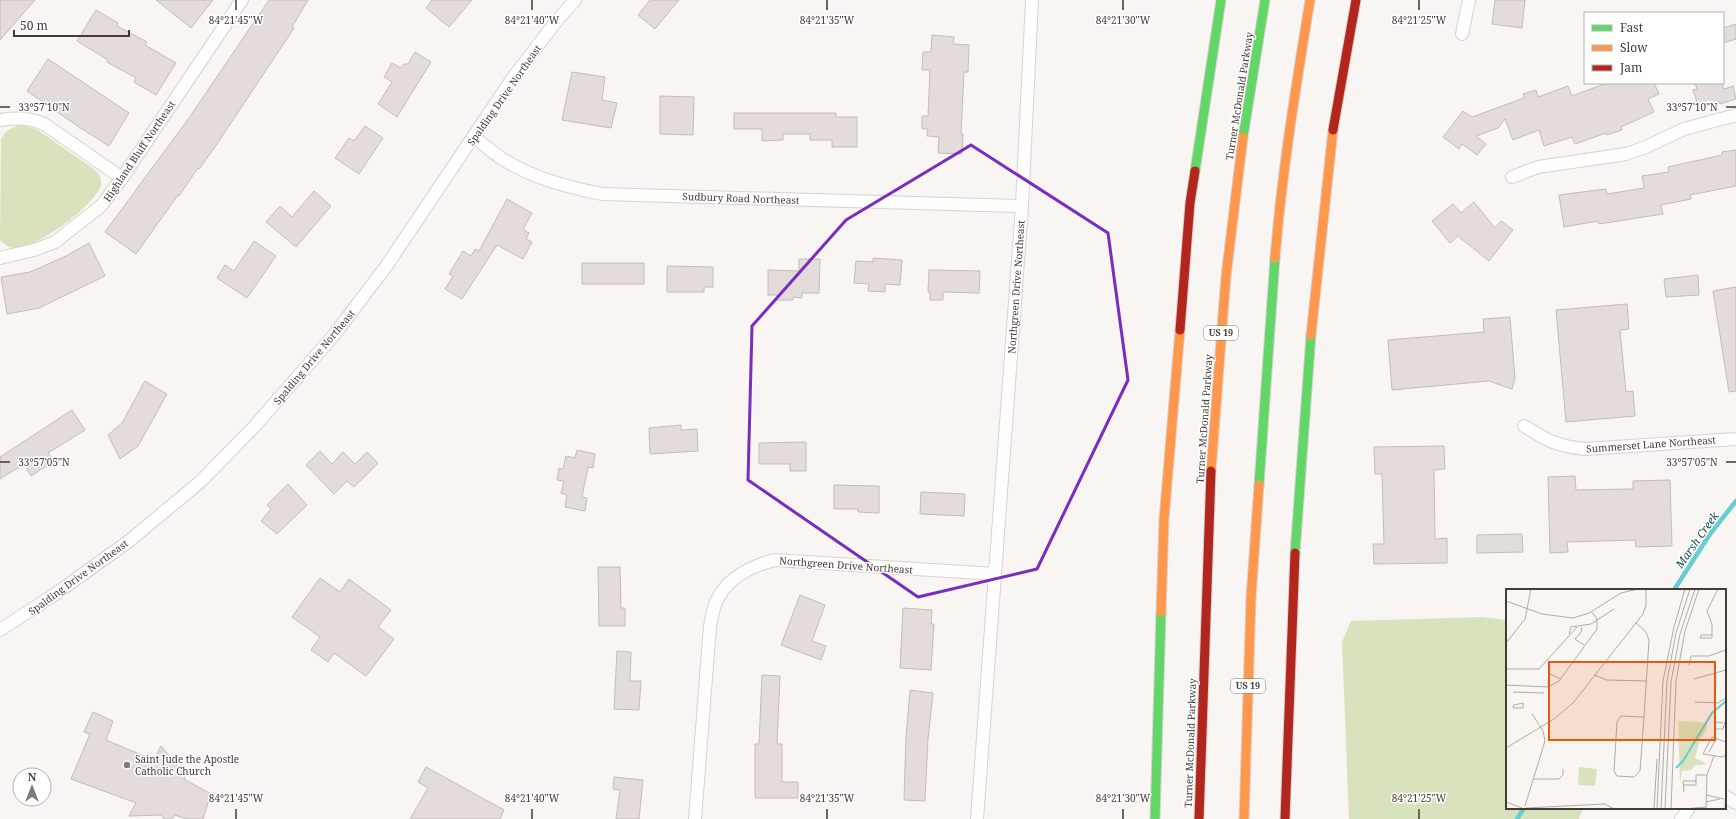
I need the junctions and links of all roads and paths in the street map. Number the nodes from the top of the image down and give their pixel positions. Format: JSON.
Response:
{"nodes":[{"id":1,"x":242,"y":0,"type":"edge"},
{"id":2,"x":575,"y":0,"type":"edge"},
{"id":3,"x":1032,"y":0,"type":"edge"},
{"id":4,"x":1221,"y":0,"type":"edge"},
{"id":5,"x":1265,"y":0,"type":"edge"},
{"id":6,"x":1310,"y":0,"type":"edge"},
{"id":7,"x":1356,"y":0,"type":"edge"},
{"id":8,"x":1468,"y":0,"type":"edge"},
{"id":9,"x":1462,"y":34,"type":"dead end"},
{"id":10,"x":1736,"y":115,"type":"edge"},
{"id":11,"x":0,"y":120,"type":"edge"},
{"id":12,"x":474,"y":137,"type":"junction"},
{"id":13,"x":1512,"y":177,"type":"dead end"},
{"id":14,"x":122,"y":178,"type":"junction"},
{"id":15,"x":1022,"y":206,"type":"junction"},
{"id":16,"x":0,"y":258,"type":"edge"},
{"id":17,"x":1524,"y":426,"type":"dead end"},
{"id":18,"x":1736,"y":439,"type":"edge"},
{"id":19,"x":995,"y":574,"type":"junction"},
{"id":20,"x":0,"y":630,"type":"edge"},
{"id":21,"x":1159,"y":678,"type":"junction"},
{"id":22,"x":1147,"y":763,"type":"dead end"},
{"id":23,"x":1726,"y":797,"type":"edge"},
{"id":24,"x":1285,"y":800,"type":"junction"},
{"id":25,"x":1736,"y":804,"type":"edge"},
{"id":26,"x":1688,"y":809,"type":"edge"},
{"id":27,"x":695,"y":819,"type":"edge"},
{"id":28,"x":977,"y":819,"type":"edge"},
{"id":29,"x":1154,"y":819,"type":"edge"},
{"id":30,"x":1198,"y":819,"type":"edge"},
{"id":31,"x":1244,"y":819,"type":"edge"},
{"id":32,"x":1285,"y":819,"type":"edge"},
{"id":33,"x":1290,"y":819,"type":"edge"},
{"id":34,"x":1681,"y":819,"type":"edge"}],
"edges":[{"from":1,"to":14,"type":"street","name":"Highland Bluff Northeast"},
{"from":2,"to":12,"type":"street","name":"Spalding Drive Northeast"},
{"from":3,"to":15,"type":"street","name":"Northgreen Drive Northeast"},
{"from":4,"to":21,"type":"highway"},
{"from":5,"to":30,"type":"highway","name":"Turner McDonald Parkway","number":"US 19"},
{"from":6,"to":31,"type":"highway","number":"US 19"},
{"from":7,"to":24,"type":"highway"},
{"from":8,"to":9,"type":"street"},
{"from":10,"to":13,"type":"street"},
{"from":11,"to":14,"type":"street"},
{"from":12,"to":15,"type":"street","name":"Sudbury Road Northeast"},
{"from":12,"to":20,"type":"street","name":"Spalding Drive Northeast"},
{"from":14,"to":16,"type":"street","name":"Highland Bluff Northeast"},
{"from":15,"to":19,"type":"street","name":"Northgreen Drive Northeast"},
{"from":17,"to":18,"type":"street","name":"Summerset Lane Northeast"},
{"from":19,"to":27,"type":"street","name":"Northgreen Drive Northeast"},
{"from":19,"to":28,"type":"street","name":"Northgreen Drive Northeast"},
{"from":21,"to":22,"type":"highway"},
{"from":21,"to":29,"type":"highway"},
{"from":23,"to":25,"type":"street"},
{"from":24,"to":32,"type":"highway"},
{"from":24,"to":33,"type":"highway"},
{"from":26,"to":34,"type":"street"}]}
